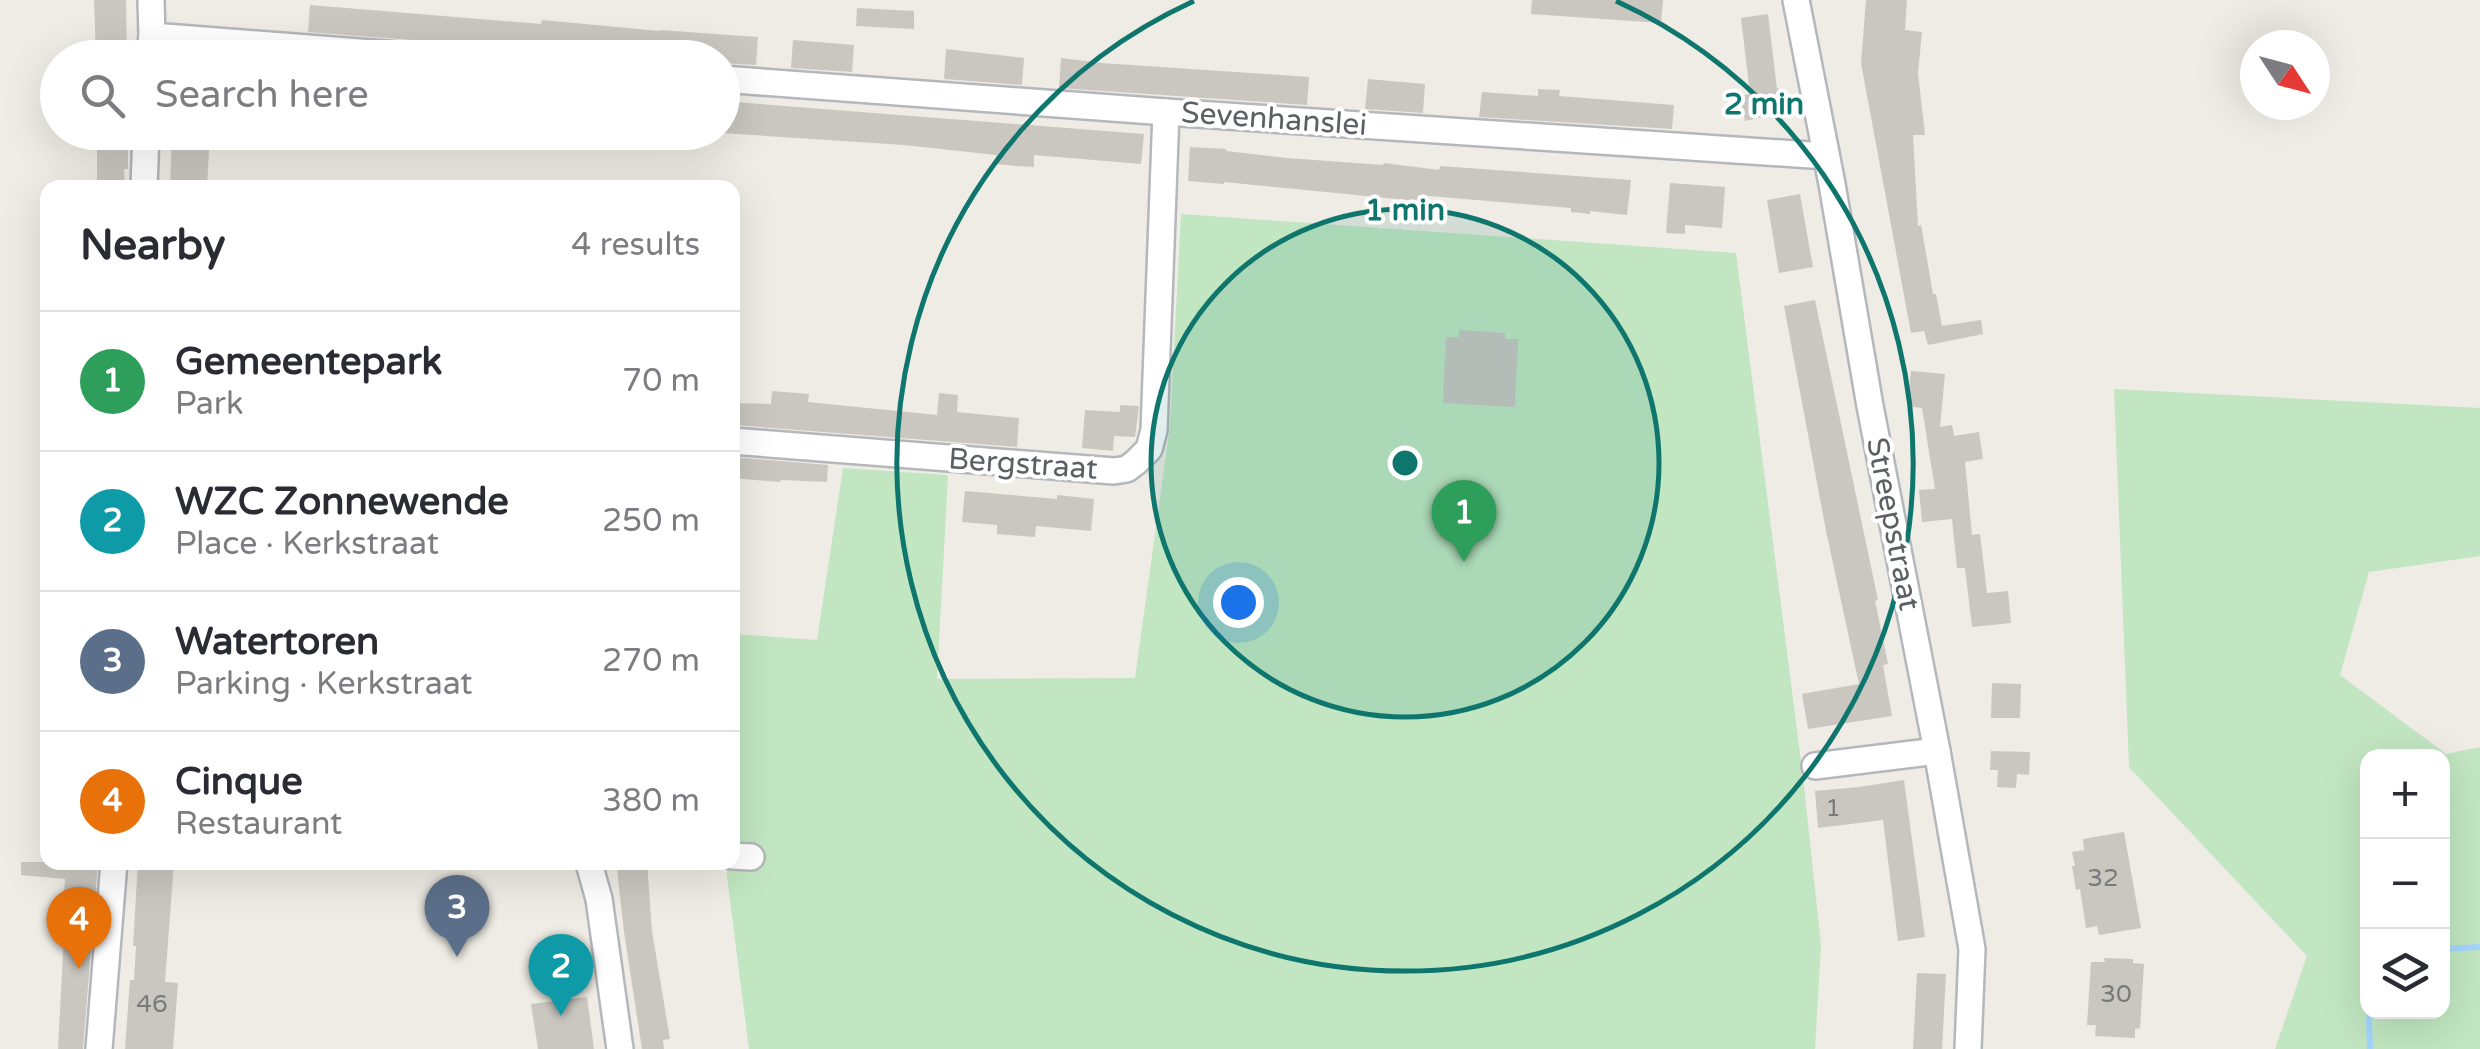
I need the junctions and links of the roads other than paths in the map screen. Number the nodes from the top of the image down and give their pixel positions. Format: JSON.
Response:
{"nodes":[{"id":1,"x":151,"y":0,"type":"edge"},
{"id":2,"x":1796,"y":0,"type":"edge"},
{"id":3,"x":150,"y":40,"type":"edge"},
{"id":4,"x":740,"y":80,"type":"edge"},
{"id":5,"x":1166,"y":112,"type":"junction"},
{"id":6,"x":145,"y":150,"type":"edge"},
{"id":7,"x":1826,"y":154,"type":"junction"},
{"id":8,"x":144,"y":180,"type":"edge"},
{"id":9,"x":740,"y":442,"type":"edge"},
{"id":10,"x":1937,"y":751,"type":"junction"},
{"id":11,"x":1815,"y":766,"type":"dead end"},
{"id":12,"x":113,"y":870,"type":"edge"},
{"id":13,"x":588,"y":870,"type":"edge"},
{"id":14,"x":98,"y":1049,"type":"edge"},
{"id":15,"x":620,"y":1049,"type":"edge"},
{"id":16,"x":1968,"y":1049,"type":"edge"}],
"edges":[{"from":1,"to":3,"type":"street"},
{"from":2,"to":7,"type":"street","name":"Streepstraat"},
{"from":4,"to":5,"type":"street","name":"Sevenhanslei"},
{"from":5,"to":7,"type":"street","name":"Sevenhanslei"},
{"from":5,"to":9,"type":"street","name":"Bergstraat"},
{"from":6,"to":8,"type":"street"},
{"from":7,"to":10,"type":"street","name":"Streepstraat"},
{"from":10,"to":11,"type":"street"},
{"from":10,"to":16,"type":"street","name":"Streepstraat"},
{"from":12,"to":14,"type":"street"},
{"from":13,"to":15,"type":"street"}]}
